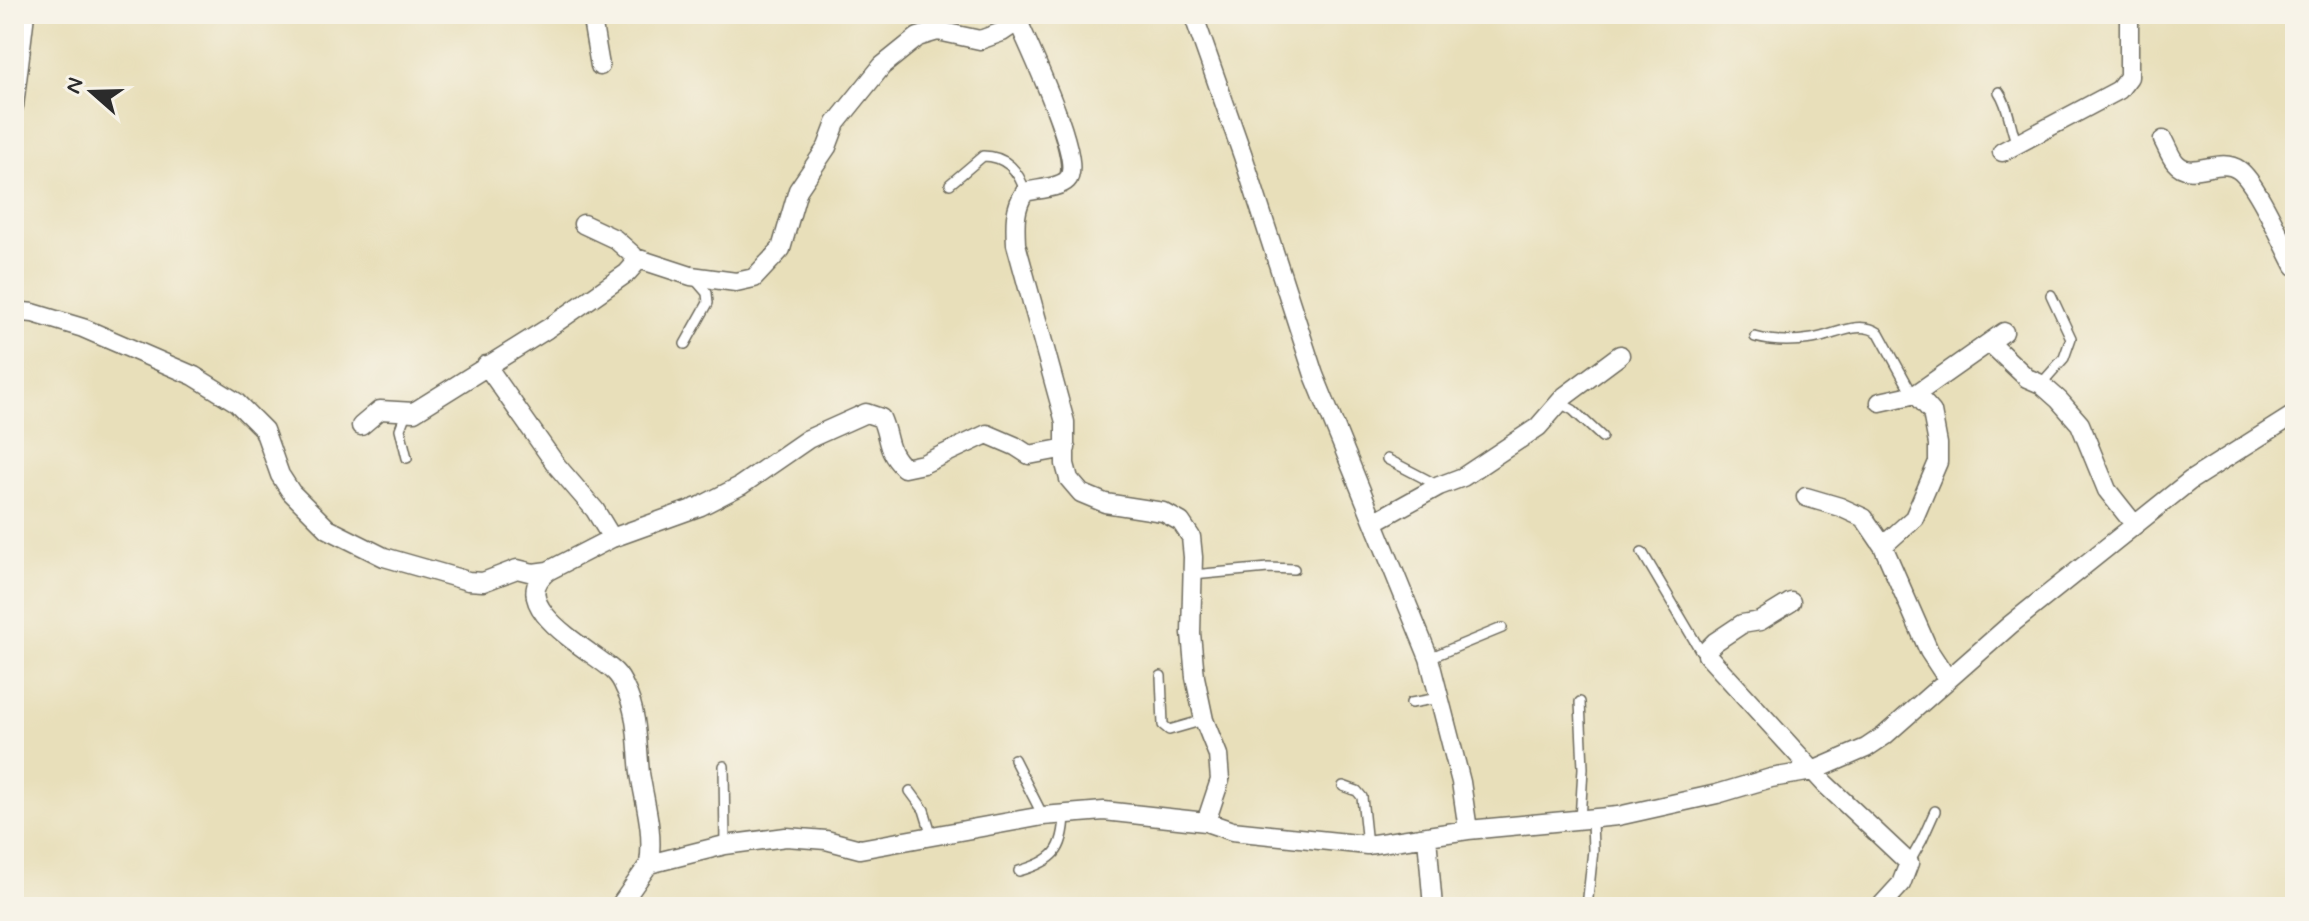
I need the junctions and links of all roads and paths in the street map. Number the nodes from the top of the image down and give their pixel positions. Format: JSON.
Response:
{"nodes":[{"id":1,"x":25,"y":14,"type":"edge"},
{"id":2,"x":591,"y":14,"type":"edge"},
{"id":3,"x":1193,"y":14,"type":"edge"},
{"id":4,"x":2129,"y":14,"type":"edge"},
{"id":5,"x":1023,"y":17,"type":"edge"},
{"id":6,"x":600,"y":66,"type":"dead end"},
{"id":7,"x":1999,"y":92,"type":"dead end"},
{"id":8,"x":14,"y":106,"type":"edge"},
{"id":9,"x":2163,"y":140,"type":"dead end"},
{"id":10,"x":2009,"y":148,"type":"joint"},
{"id":11,"x":950,"y":184,"type":"dead end"},
{"id":12,"x":1025,"y":192,"type":"junction"},
{"id":13,"x":583,"y":224,"type":"dead end"},
{"id":14,"x":636,"y":258,"type":"junction"},
{"id":15,"x":2295,"y":266,"type":"edge"},
{"id":16,"x":691,"y":276,"type":"junction"},
{"id":17,"x":2051,"y":295,"type":"dead end"},
{"id":18,"x":14,"y":311,"type":"edge"},
{"id":19,"x":1755,"y":337,"type":"dead end"},
{"id":20,"x":685,"y":344,"type":"dead end"},
{"id":21,"x":1620,"y":355,"type":"dead end"},
{"id":22,"x":486,"y":365,"type":"junction"},
{"id":23,"x":2041,"y":384,"type":"junction"},
{"id":24,"x":1914,"y":394,"type":"junction"},
{"id":25,"x":1880,"y":402,"type":"dead end"},
{"id":26,"x":1560,"y":403,"type":"junction"},
{"id":27,"x":406,"y":413,"type":"junction"},
{"id":28,"x":2295,"y":414,"type":"edge"},
{"id":29,"x":361,"y":426,"type":"dead end"},
{"id":30,"x":1602,"y":437,"type":"dead end"},
{"id":31,"x":1066,"y":448,"type":"junction"},
{"id":32,"x":407,"y":458,"type":"dead end"},
{"id":33,"x":1387,"y":459,"type":"dead end"},
{"id":34,"x":1439,"y":486,"type":"junction"},
{"id":35,"x":1806,"y":497,"type":"dead end"},
{"id":36,"x":1374,"y":522,"type":"junction"},
{"id":37,"x":2134,"y":524,"type":"junction"},
{"id":38,"x":612,"y":538,"type":"junction"},
{"id":39,"x":1883,"y":546,"type":"junction"},
{"id":40,"x":1642,"y":552,"type":"dead end"},
{"id":41,"x":1294,"y":569,"type":"dead end"},
{"id":42,"x":548,"y":571,"type":"junction"},
{"id":43,"x":1193,"y":575,"type":"junction"},
{"id":44,"x":1791,"y":602,"type":"dead end"},
{"id":45,"x":1502,"y":628,"type":"dead end"},
{"id":46,"x":1707,"y":655,"type":"junction"},
{"id":47,"x":1429,"y":658,"type":"junction"},
{"id":48,"x":1161,"y":676,"type":"dead end"},
{"id":49,"x":1948,"y":680,"type":"junction"},
{"id":50,"x":1439,"y":698,"type":"junction"},
{"id":51,"x":1580,"y":702,"type":"dead end"},
{"id":52,"x":1411,"y":703,"type":"dead end"},
{"id":53,"x":1204,"y":720,"type":"junction"},
{"id":54,"x":1014,"y":759,"type":"dead end"},
{"id":55,"x":724,"y":766,"type":"dead end"},
{"id":56,"x":1813,"y":771,"type":"junction"},
{"id":57,"x":1343,"y":786,"type":"dead end"},
{"id":58,"x":910,"y":791,"type":"dead end"},
{"id":59,"x":1935,"y":811,"type":"dead end"},
{"id":60,"x":1065,"y":814,"type":"junction"},
{"id":61,"x":1043,"y":816,"type":"junction"},
{"id":62,"x":1586,"y":821,"type":"junction"},
{"id":63,"x":1206,"y":822,"type":"junction"},
{"id":64,"x":1468,"y":830,"type":"junction"},
{"id":65,"x":932,"y":836,"type":"junction"},
{"id":66,"x":1427,"y":837,"type":"junction"},
{"id":67,"x":725,"y":845,"type":"junction"},
{"id":68,"x":1367,"y":845,"type":"junction"},
{"id":69,"x":1909,"y":863,"type":"junction"},
{"id":70,"x":649,"y":864,"type":"junction"},
{"id":71,"x":1019,"y":871,"type":"dead end"},
{"id":72,"x":619,"y":907,"type":"edge"},
{"id":73,"x":1433,"y":907,"type":"edge"},
{"id":74,"x":1587,"y":907,"type":"edge"},
{"id":75,"x":1880,"y":907,"type":"edge"}],
"edges":[{"from":1,"to":8,"type":"street"},
{"from":2,"to":6,"type":"street"},
{"from":3,"to":36,"type":"street"},
{"from":4,"to":10,"type":"street"},
{"from":5,"to":12,"type":"street"},
{"from":5,"to":16,"type":"street"},
{"from":7,"to":10,"type":"lane"},
{"from":9,"to":15,"type":"street"},
{"from":11,"to":12,"type":"lane"},
{"from":12,"to":31,"type":"street"},
{"from":13,"to":14,"type":"street"},
{"from":14,"to":16,"type":"street"},
{"from":14,"to":22,"type":"street"},
{"from":16,"to":20,"type":"lane"},
{"from":17,"to":23,"type":"lane"},
{"from":18,"to":42,"type":"street"},
{"from":19,"to":24,"type":"lane"},
{"from":21,"to":26,"type":"street"},
{"from":22,"to":27,"type":"street"},
{"from":22,"to":38,"type":"street"},
{"from":23,"to":24,"type":"street"},
{"from":23,"to":37,"type":"street"},
{"from":24,"to":25,"type":"street"},
{"from":24,"to":39,"type":"street"},
{"from":26,"to":30,"type":"lane"},
{"from":26,"to":34,"type":"street"},
{"from":27,"to":29,"type":"street"},
{"from":27,"to":32,"type":"lane"},
{"from":28,"to":37,"type":"street"},
{"from":31,"to":38,"type":"street"},
{"from":31,"to":43,"type":"street"},
{"from":33,"to":34,"type":"lane"},
{"from":34,"to":36,"type":"street"},
{"from":35,"to":39,"type":"street"},
{"from":36,"to":47,"type":"street"},
{"from":37,"to":49,"type":"street"},
{"from":38,"to":42,"type":"street"},
{"from":39,"to":49,"type":"street"},
{"from":40,"to":46,"type":"lane"},
{"from":41,"to":43,"type":"lane"},
{"from":42,"to":70,"type":"street"},
{"from":43,"to":53,"type":"street"},
{"from":44,"to":46,"type":"street"},
{"from":45,"to":47,"type":"lane"},
{"from":46,"to":56,"type":"street"},
{"from":47,"to":50,"type":"street"},
{"from":48,"to":53,"type":"lane"},
{"from":49,"to":56,"type":"street"},
{"from":50,"to":52,"type":"lane"},
{"from":50,"to":64,"type":"street"},
{"from":51,"to":62,"type":"lane"},
{"from":53,"to":63,"type":"street"},
{"from":54,"to":61,"type":"lane"},
{"from":55,"to":67,"type":"lane"},
{"from":56,"to":62,"type":"street"},
{"from":56,"to":69,"type":"street"},
{"from":57,"to":68,"type":"lane"},
{"from":58,"to":65,"type":"lane"},
{"from":59,"to":69,"type":"lane"},
{"from":60,"to":61,"type":"street"},
{"from":60,"to":63,"type":"street"},
{"from":60,"to":71,"type":"lane"},
{"from":61,"to":65,"type":"street"},
{"from":62,"to":64,"type":"street"},
{"from":62,"to":74,"type":"lane"},
{"from":63,"to":68,"type":"street"},
{"from":64,"to":66,"type":"street"},
{"from":65,"to":67,"type":"street"},
{"from":66,"to":68,"type":"street"},
{"from":66,"to":73,"type":"street"},
{"from":67,"to":70,"type":"street"},
{"from":69,"to":75,"type":"street"},
{"from":70,"to":72,"type":"street"}]}
